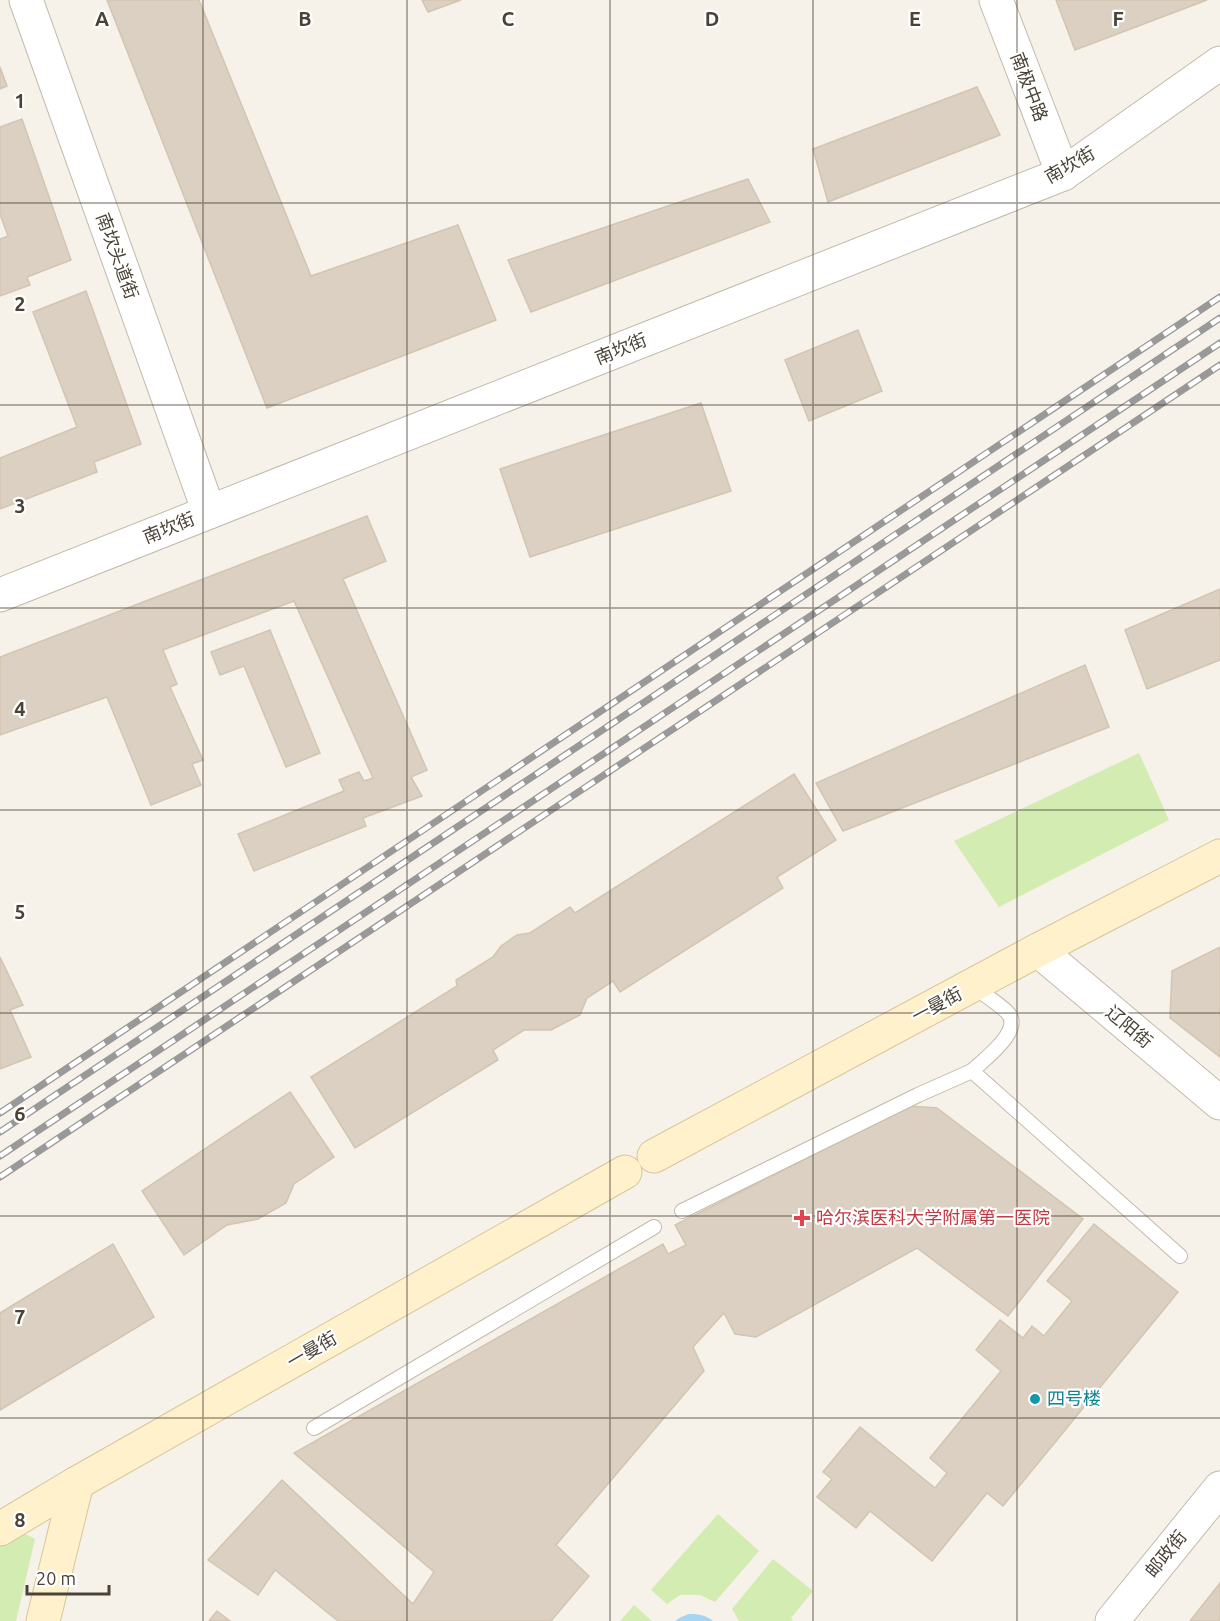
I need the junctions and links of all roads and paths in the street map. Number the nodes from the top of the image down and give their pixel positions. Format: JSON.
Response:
{"nodes":[{"id":1,"x":26,"y":0,"type":"edge"},
{"id":2,"x":996,"y":0,"type":"edge"},
{"id":3,"x":1220,"y":63,"type":"edge"},
{"id":4,"x":1063,"y":174,"type":"junction"},
{"id":5,"x":209,"y":512,"type":"junction"},
{"id":6,"x":0,"y":595,"type":"edge"},
{"id":7,"x":1220,"y":856,"type":"edge"},
{"id":8,"x":1038,"y":950,"type":"junction"},
{"id":9,"x":973,"y":986,"type":"junction"},
{"id":10,"x":972,"y":1071,"type":"junction"},
{"id":11,"x":1220,"y":1103,"type":"edge"},
{"id":12,"x":654,"y":1156,"type":"dead end"},
{"id":13,"x":625,"y":1172,"type":"dead end"},
{"id":14,"x":682,"y":1211,"type":"dead end"},
{"id":15,"x":654,"y":1227,"type":"dead end"},
{"id":16,"x":1180,"y":1256,"type":"dead end"},
{"id":17,"x":314,"y":1428,"type":"dead end"},
{"id":18,"x":1220,"y":1488,"type":"edge"},
{"id":19,"x":66,"y":1489,"type":"junction"},
{"id":20,"x":0,"y":1529,"type":"edge"},
{"id":21,"x":25,"y":1621,"type":"edge"},
{"id":22,"x":43,"y":1621,"type":"edge"},
{"id":23,"x":1112,"y":1621,"type":"edge"}],
"edges":[{"from":1,"to":5,"type":"street","name":"南坎头道街"},
{"from":2,"to":4,"type":"street","name":"南极中路"},
{"from":3,"to":4,"type":"street","name":"南坎街"},
{"from":4,"to":5,"type":"street","name":"南坎街"},
{"from":5,"to":6,"type":"street","name":"南坎街"},
{"from":7,"to":8,"type":"main road","name":"一曼街"},
{"from":8,"to":9,"type":"main road","name":"一曼街"},
{"from":8,"to":11,"type":"street","name":"辽阳街"},
{"from":9,"to":10,"type":"lane"},
{"from":9,"to":12,"type":"main road","name":"一曼街"},
{"from":10,"to":14,"type":"lane"},
{"from":10,"to":16,"type":"lane"},
{"from":13,"to":19,"type":"main road","name":"一曼街"},
{"from":15,"to":17,"type":"lane"},
{"from":18,"to":23,"type":"street","name":"邮政街"},
{"from":19,"to":20,"type":"main road","name":"一曼街"},
{"from":19,"to":21,"type":"main road"},
{"from":19,"to":22,"type":"main road"}]}
